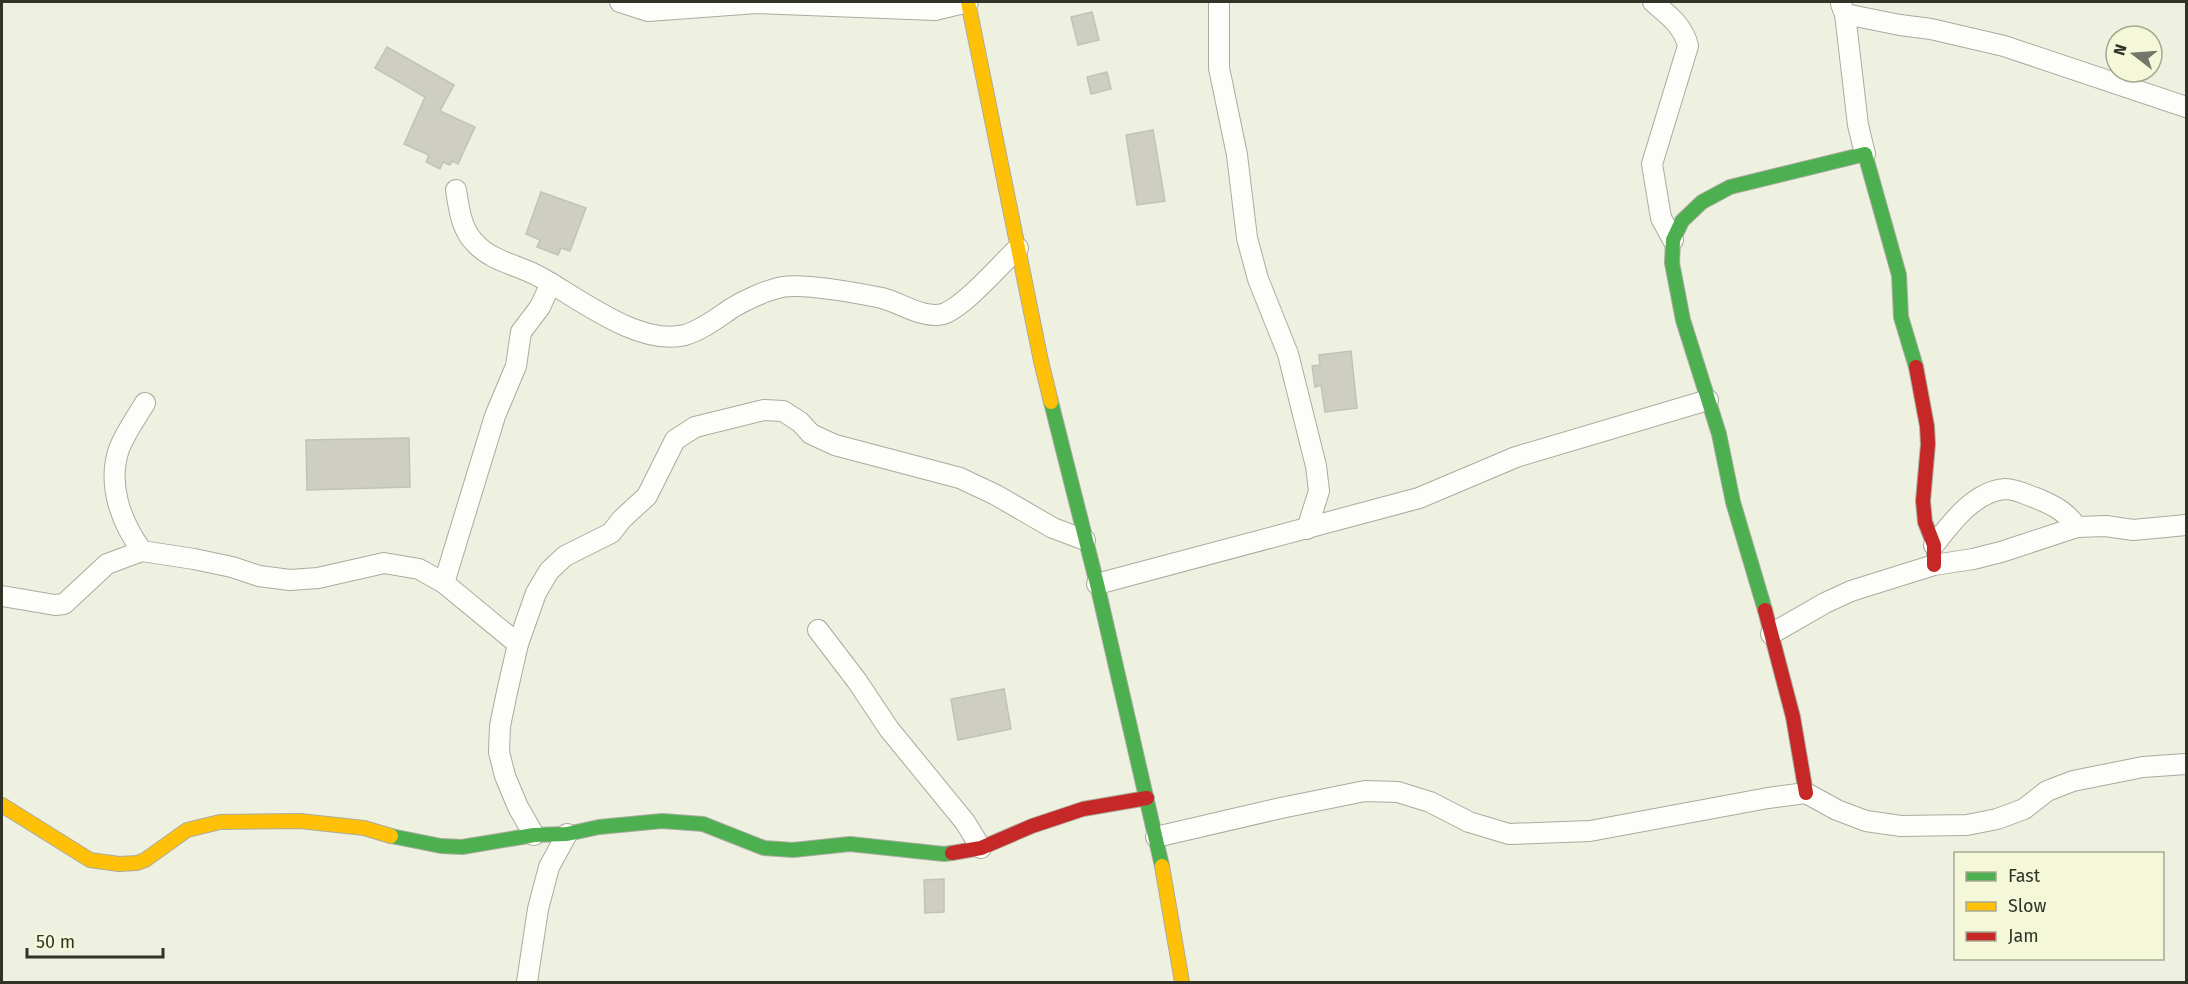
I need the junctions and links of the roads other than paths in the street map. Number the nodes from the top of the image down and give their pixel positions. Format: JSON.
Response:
{"nodes":[{"id":1,"x":620,"y":2,"type":"edge"},
{"id":2,"x":968,"y":2,"type":"edge"},
{"id":3,"x":1219,"y":2,"type":"edge"},
{"id":4,"x":1653,"y":2,"type":"edge"},
{"id":5,"x":1842,"y":8,"type":"edge"},
{"id":6,"x":2187,"y":107,"type":"edge"},
{"id":7,"x":1865,"y":154,"type":"junction"},
{"id":8,"x":456,"y":189,"type":"dead end"},
{"id":9,"x":1673,"y":240,"type":"junction"},
{"id":10,"x":1018,"y":248,"type":"junction"},
{"id":11,"x":551,"y":283,"type":"junction"},
{"id":12,"x":569,"y":296,"type":"junction"},
{"id":13,"x":540,"y":307,"type":"junction"},
{"id":14,"x":1708,"y":400,"type":"junction"},
{"id":15,"x":145,"y":404,"type":"dead end"},
{"id":16,"x":2187,"y":525,"type":"edge"},
{"id":17,"x":2077,"y":527,"type":"junction"},
{"id":18,"x":1307,"y":529,"type":"junction"},
{"id":19,"x":1085,"y":540,"type":"junction"},
{"id":20,"x":142,"y":551,"type":"junction"},
{"id":21,"x":1934,"y":555,"type":"junction"},
{"id":22,"x":444,"y":583,"type":"junction"},
{"id":23,"x":1097,"y":584,"type":"junction"},
{"id":24,"x":2,"y":596,"type":"edge"},
{"id":25,"x":818,"y":630,"type":"dead end"},
{"id":26,"x":1771,"y":634,"type":"junction"},
{"id":27,"x":518,"y":644,"type":"junction"},
{"id":28,"x":2187,"y":764,"type":"edge"},
{"id":29,"x":1806,"y":793,"type":"junction"},
{"id":30,"x":1147,"y":798,"type":"junction"},
{"id":31,"x":2,"y":805,"type":"edge"},
{"id":32,"x":567,"y":834,"type":"junction"},
{"id":33,"x":534,"y":835,"type":"junction"},
{"id":34,"x":1156,"y":837,"type":"junction"},
{"id":35,"x":981,"y":849,"type":"junction"},
{"id":36,"x":527,"y":982,"type":"edge"},
{"id":37,"x":1182,"y":982,"type":"edge"}],
"edges":[{"from":1,"to":2,"type":"street"},
{"from":2,"to":10,"type":"street"},
{"from":3,"to":18,"type":"street"},
{"from":4,"to":9,"type":"street"},
{"from":5,"to":6,"type":"street"},
{"from":5,"to":7,"type":"street"},
{"from":7,"to":9,"type":"street"},
{"from":7,"to":21,"type":"street"},
{"from":8,"to":11,"type":"street"},
{"from":9,"to":14,"type":"street"},
{"from":10,"to":12,"type":"street"},
{"from":10,"to":19,"type":"street"},
{"from":11,"to":12,"type":"street"},
{"from":11,"to":13,"type":"street"},
{"from":12,"to":13,"type":"street"},
{"from":13,"to":22,"type":"street"},
{"from":14,"to":18,"type":"street"},
{"from":14,"to":26,"type":"street"},
{"from":15,"to":20,"type":"street"},
{"from":16,"to":17,"type":"street"},
{"from":17,"to":21,"type":"street"},
{"from":17,"to":21,"type":"street"},
{"from":18,"to":23,"type":"street"},
{"from":19,"to":23,"type":"street"},
{"from":19,"to":27,"type":"street"},
{"from":20,"to":22,"type":"street"},
{"from":20,"to":24,"type":"street"},
{"from":21,"to":26,"type":"street"},
{"from":22,"to":27,"type":"street"},
{"from":23,"to":30,"type":"street"},
{"from":25,"to":35,"type":"street"},
{"from":26,"to":29,"type":"street"},
{"from":27,"to":33,"type":"street"},
{"from":28,"to":29,"type":"street"},
{"from":29,"to":34,"type":"street"},
{"from":30,"to":34,"type":"street"},
{"from":30,"to":35,"type":"street"},
{"from":31,"to":33,"type":"street"},
{"from":32,"to":33,"type":"street"},
{"from":32,"to":35,"type":"street"},
{"from":32,"to":36,"type":"street"},
{"from":34,"to":37,"type":"street"}]}
